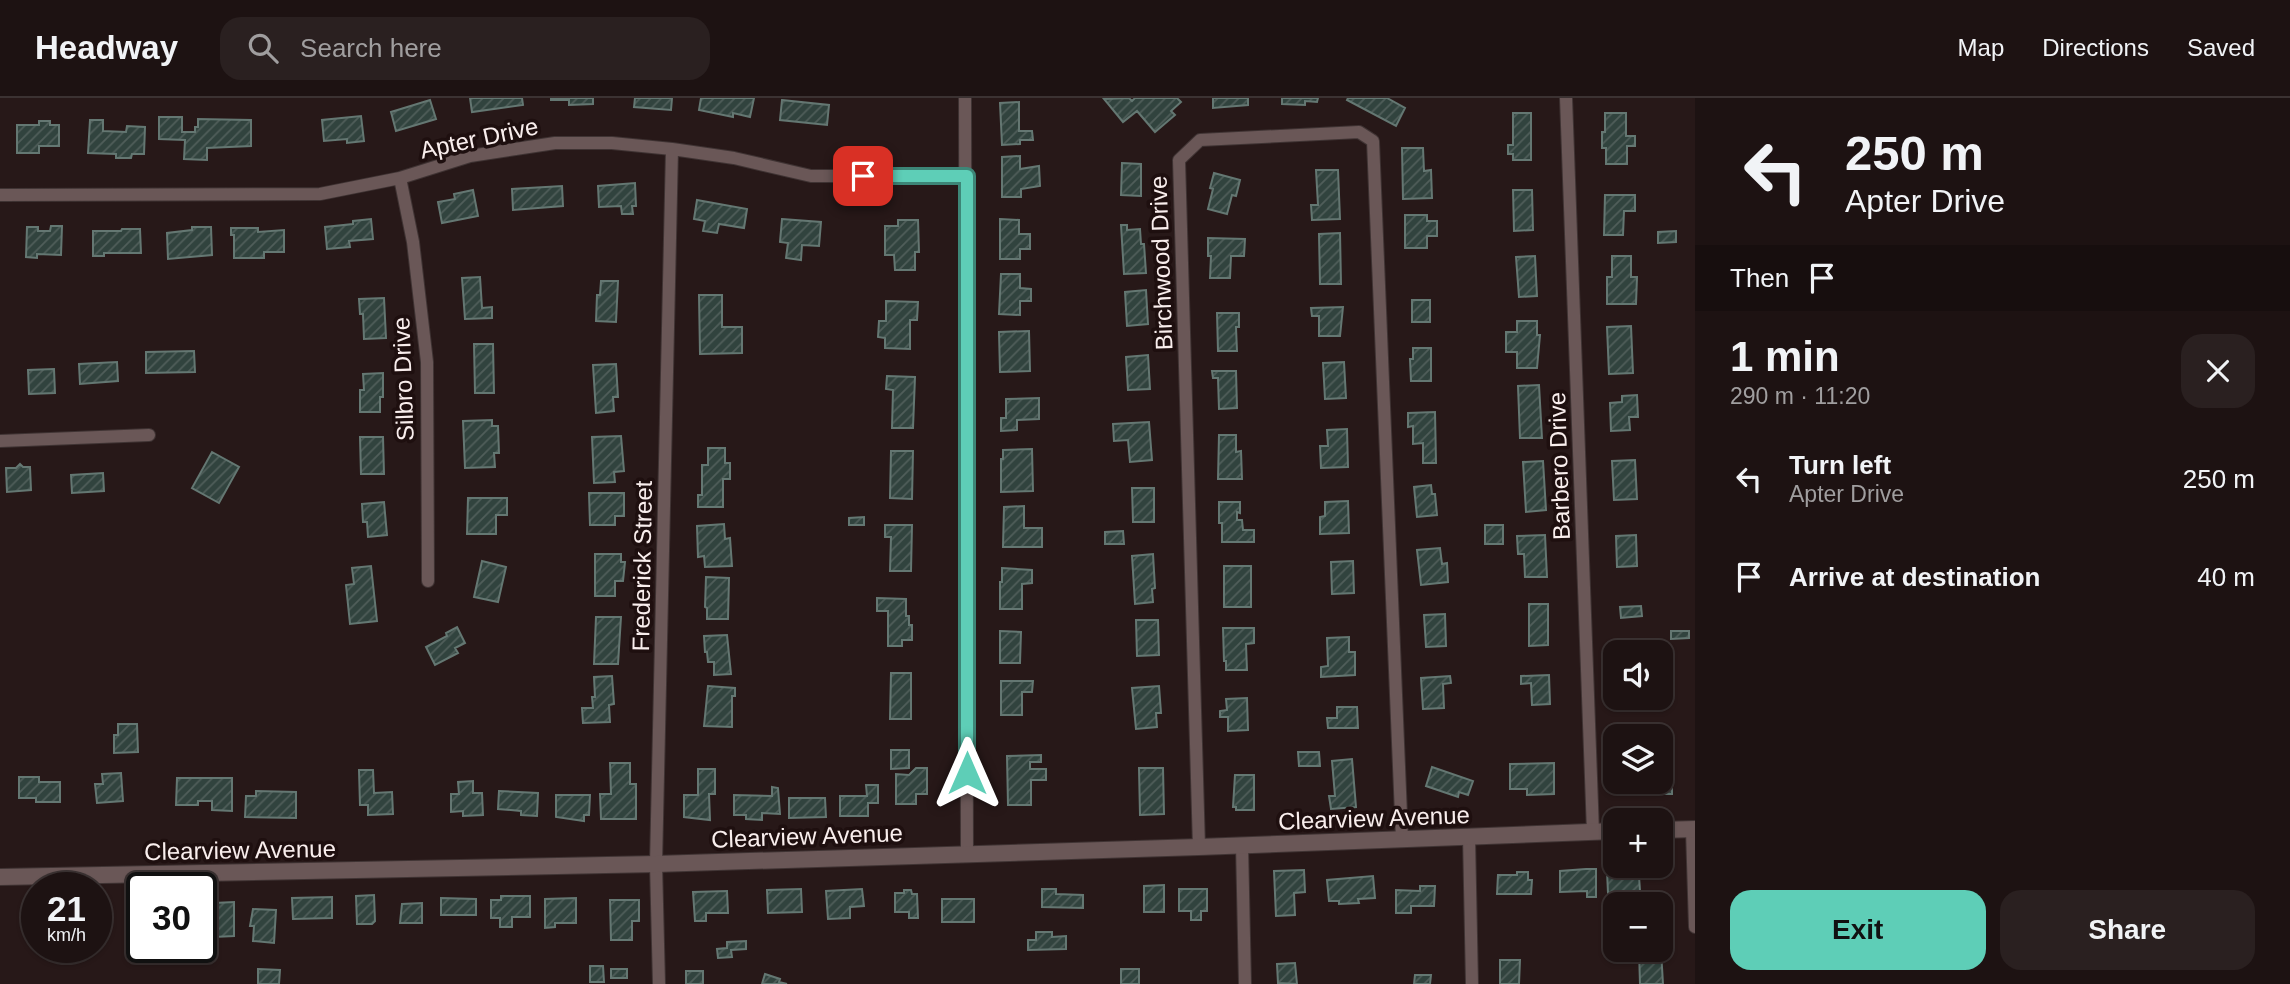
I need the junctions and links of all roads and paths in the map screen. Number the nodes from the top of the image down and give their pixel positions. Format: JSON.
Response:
{"nodes":[{"id":1,"x":965,"y":98,"type":"edge"},
{"id":2,"x":1566,"y":98,"type":"edge"},
{"id":3,"x":672,"y":149,"type":"junction"},
{"id":4,"x":967,"y":176,"type":"junction"},
{"id":5,"x":400,"y":177,"type":"junction"},
{"id":6,"x":0,"y":195,"type":"edge"},
{"id":7,"x":149,"y":435,"type":"dead end"},
{"id":8,"x":0,"y":441,"type":"edge"},
{"id":9,"x":428,"y":581,"type":"dead end"},
{"id":10,"x":1694,"y":829,"type":"edge"},
{"id":11,"x":1673,"y":830,"type":"edge"},
{"id":12,"x":1593,"y":832,"type":"junction"},
{"id":13,"x":1603,"y":832,"type":"edge"},
{"id":14,"x":1469,"y":837,"type":"junction"},
{"id":15,"x":1402,"y":839,"type":"junction"},
{"id":16,"x":1242,"y":845,"type":"junction"},
{"id":17,"x":1199,"y":847,"type":"junction"},
{"id":18,"x":967,"y":854,"type":"junction"},
{"id":19,"x":656,"y":864,"type":"junction"},
{"id":20,"x":0,"y":877,"type":"edge"},
{"id":21,"x":1695,"y":927,"type":"edge"},
{"id":22,"x":659,"y":984,"type":"edge"},
{"id":23,"x":1245,"y":984,"type":"edge"},
{"id":24,"x":1472,"y":984,"type":"edge"}],
"edges":[{"from":1,"to":4,"type":"street"},
{"from":2,"to":12,"type":"street","name":"Barbero Drive"},
{"from":3,"to":4,"type":"street","name":"Apter Drive"},
{"from":3,"to":5,"type":"street","name":"Apter Drive"},
{"from":3,"to":19,"type":"street","name":"Frederick Street"},
{"from":4,"to":18,"type":"street"},
{"from":5,"to":6,"type":"street","name":"Apter Drive"},
{"from":5,"to":9,"type":"street","name":"Silbro Drive"},
{"from":7,"to":8,"type":"street"},
{"from":10,"to":11,"type":"street"},
{"from":10,"to":21,"type":"street"},
{"from":12,"to":13,"type":"street","name":"Clearview Avenue"},
{"from":12,"to":14,"type":"street","name":"Clearview Avenue"},
{"from":14,"to":15,"type":"street","name":"Clearview Avenue"},
{"from":14,"to":24,"type":"street"},
{"from":15,"to":16,"type":"street","name":"Clearview Avenue"},
{"from":15,"to":17,"type":"street","name":"Birchwood Drive"},
{"from":16,"to":17,"type":"street","name":"Clearview Avenue"},
{"from":16,"to":23,"type":"street"},
{"from":17,"to":18,"type":"street","name":"Clearview Avenue"},
{"from":18,"to":19,"type":"street","name":"Clearview Avenue"},
{"from":19,"to":20,"type":"street","name":"Clearview Avenue"},
{"from":19,"to":22,"type":"street","name":"Frederick Street"}]}
